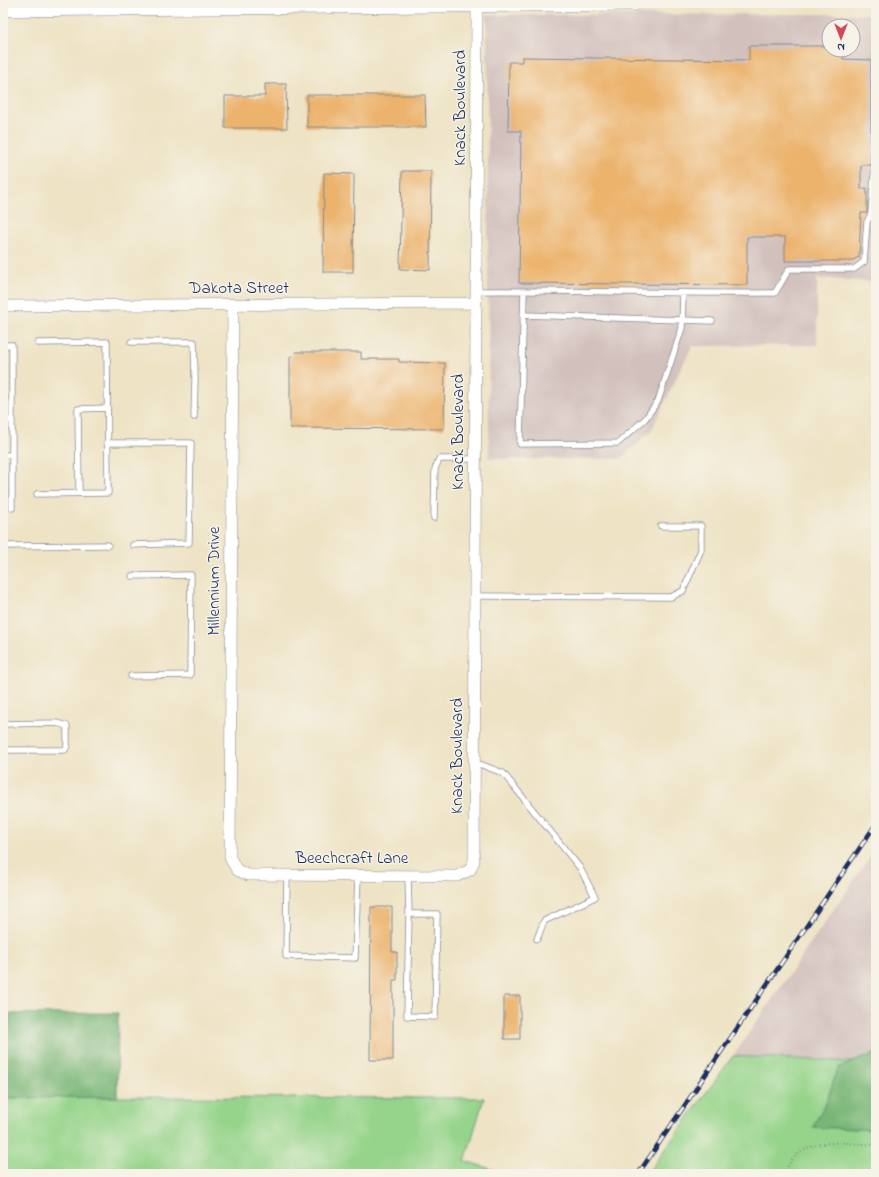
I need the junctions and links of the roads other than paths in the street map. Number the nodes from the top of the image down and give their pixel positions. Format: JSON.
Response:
{"nodes":[{"id":1,"x":610,"y":3,"type":"edge"},
{"id":2,"x":634,"y":3,"type":"edge"},
{"id":3,"x":876,"y":3,"type":"edge"},
{"id":4,"x":341,"y":4,"type":"edge"},
{"id":5,"x":200,"y":5,"type":"edge"},
{"id":6,"x":478,"y":5,"type":"junction"},
{"id":7,"x":39,"y":6,"type":"edge"},
{"id":8,"x":95,"y":6,"type":"edge"},
{"id":9,"x":3,"y":9,"type":"edge"},
{"id":10,"x":476,"y":291,"type":"junction"},
{"id":11,"x":524,"y":291,"type":"junction"},
{"id":12,"x":683,"y":293,"type":"junction"},
{"id":13,"x":476,"y":303,"type":"junction"},
{"id":14,"x":233,"y":305,"type":"junction"},
{"id":15,"x":3,"y":306,"type":"edge"},
{"id":16,"x":524,"y":315,"type":"junction"},
{"id":17,"x":682,"y":320,"type":"junction"},
{"id":18,"x":712,"y":321,"type":"dead end"},
{"id":19,"x":131,"y":342,"type":"dead end"},
{"id":20,"x":38,"y":343,"type":"dead end"},
{"id":21,"x":3,"y":345,"type":"edge"},
{"id":22,"x":107,"y":408,"type":"junction"},
{"id":23,"x":194,"y":417,"type":"dead end"},
{"id":24,"x":3,"y":420,"type":"edge"},
{"id":25,"x":12,"y":420,"type":"junction"},
{"id":26,"x":107,"y":443,"type":"junction"},
{"id":27,"x":3,"y":455,"type":"edge"},
{"id":28,"x":12,"y":455,"type":"junction"},
{"id":29,"x":475,"y":459,"type":"junction"},
{"id":30,"x":78,"y":493,"type":"junction"},
{"id":31,"x":37,"y":494,"type":"dead end"},
{"id":32,"x":12,"y":508,"type":"dead end"},
{"id":33,"x":434,"y":518,"type":"dead end"},
{"id":34,"x":661,"y":526,"type":"dead end"},
{"id":35,"x":133,"y":544,"type":"dead end"},
{"id":36,"x":108,"y":545,"type":"dead end"},
{"id":37,"x":3,"y":546,"type":"edge"},
{"id":38,"x":132,"y":576,"type":"dead end"},
{"id":39,"x":475,"y":596,"type":"junction"},
{"id":40,"x":131,"y":676,"type":"dead end"},
{"id":41,"x":3,"y":724,"type":"edge"},
{"id":42,"x":3,"y":750,"type":"edge"},
{"id":43,"x":474,"y":762,"type":"junction"},
{"id":44,"x":230,"y":858,"type":"joint"},
{"id":45,"x":474,"y":860,"type":"joint"},
{"id":46,"x":287,"y":875,"type":"junction"},
{"id":47,"x":358,"y":876,"type":"junction"},
{"id":48,"x":408,"y":876,"type":"junction"},
{"id":49,"x":409,"y":914,"type":"junction"},
{"id":50,"x":537,"y":939,"type":"dead end"}],
"edges":[{"from":1,"to":2,"type":"main road"},
{"from":1,"to":6,"type":"main road"},
{"from":3,"to":12,"type":"lane"},
{"from":4,"to":5,"type":"main road"},
{"from":4,"to":6,"type":"main road"},
{"from":5,"to":8,"type":"main road"},
{"from":6,"to":10,"type":"street","name":"Knack Boulevard"},
{"from":7,"to":8,"type":"main road"},
{"from":7,"to":9,"type":"main road"},
{"from":10,"to":11,"type":"lane"},
{"from":10,"to":13,"type":"street","name":"Knack Boulevard"},
{"from":11,"to":12,"type":"lane"},
{"from":11,"to":16,"type":"lane"},
{"from":12,"to":17,"type":"lane"},
{"from":13,"to":14,"type":"street","name":"Dakota Street"},
{"from":13,"to":29,"type":"street","name":"Knack Boulevard"},
{"from":14,"to":15,"type":"street","name":"Dakota Street"},
{"from":14,"to":44,"type":"street","name":"Millennium Drive"},
{"from":16,"to":17,"type":"lane"},
{"from":16,"to":17,"type":"lane"},
{"from":17,"to":18,"type":"lane"},
{"from":19,"to":23,"type":"lane"},
{"from":20,"to":22,"type":"lane"},
{"from":21,"to":25,"type":"lane"},
{"from":22,"to":26,"type":"lane"},
{"from":22,"to":30,"type":"lane"},
{"from":24,"to":25,"type":"lane"},
{"from":25,"to":28,"type":"lane"},
{"from":26,"to":30,"type":"lane"},
{"from":26,"to":35,"type":"lane"},
{"from":27,"to":28,"type":"lane"},
{"from":28,"to":32,"type":"lane"},
{"from":29,"to":33,"type":"lane"},
{"from":29,"to":39,"type":"street","name":"Knack Boulevard"},
{"from":30,"to":31,"type":"lane"},
{"from":34,"to":39,"type":"lane"},
{"from":36,"to":37,"type":"lane"},
{"from":38,"to":40,"type":"lane"},
{"from":39,"to":43,"type":"street","name":"Knack Boulevard"},
{"from":41,"to":42,"type":"lane"},
{"from":43,"to":45,"type":"street","name":"Knack Boulevard"},
{"from":43,"to":50,"type":"lane"},
{"from":44,"to":46,"type":"street","name":"Beechcraft Lane"},
{"from":45,"to":48,"type":"street","name":"Beechcraft Lane"},
{"from":46,"to":47,"type":"street","name":"Beechcraft Lane"},
{"from":46,"to":47,"type":"lane"},
{"from":47,"to":48,"type":"street","name":"Beechcraft Lane"},
{"from":48,"to":49,"type":"lane"},
{"from":49,"to":49,"type":"lane"}]}
